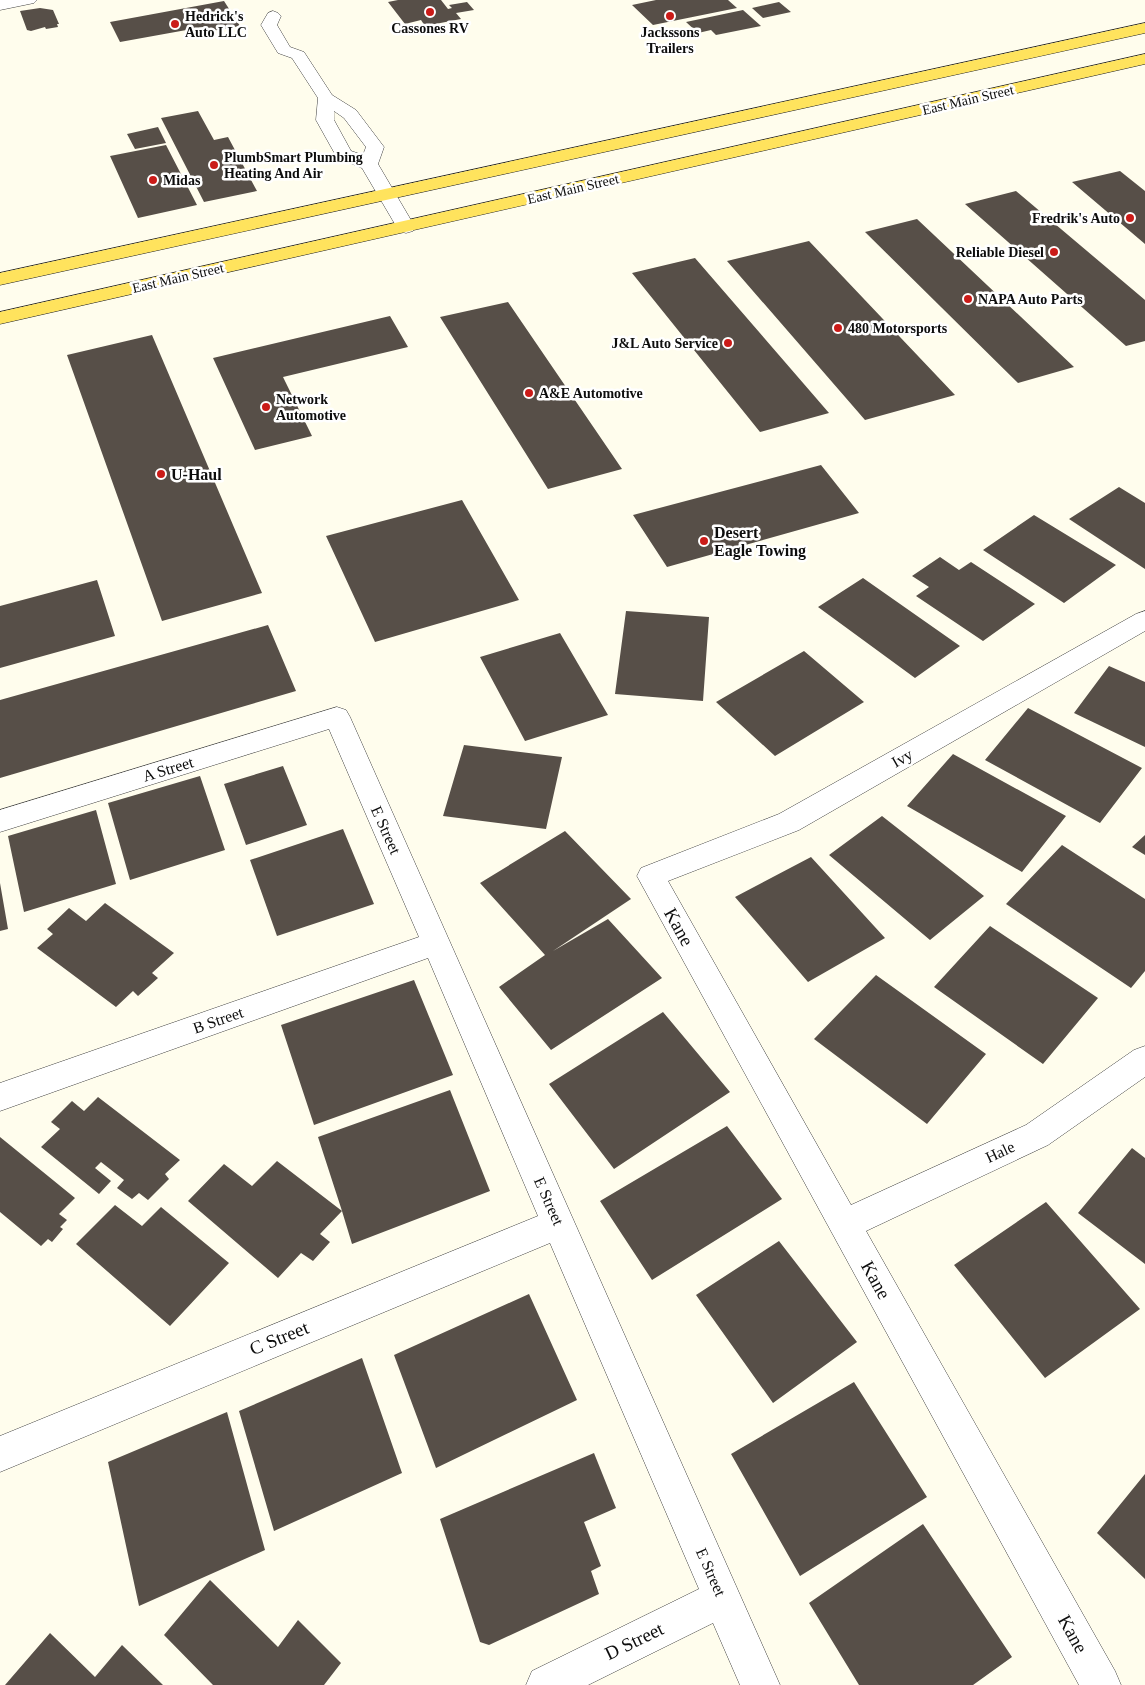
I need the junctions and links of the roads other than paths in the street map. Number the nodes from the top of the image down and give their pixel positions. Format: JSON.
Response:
{"nodes":[{"id":1,"x":29,"y":0,"type":"edge"},
{"id":2,"x":262,"y":0,"type":"edge"},
{"id":3,"x":0,"y":5,"type":"edge"},
{"id":4,"x":1145,"y":28,"type":"edge"},
{"id":5,"x":1145,"y":59,"type":"edge"},
{"id":6,"x":973,"y":66,"type":"junction"},
{"id":7,"x":1004,"y":91,"type":"junction"},
{"id":8,"x":326,"y":98,"type":"junction"},
{"id":9,"x":369,"y":164,"type":"junction"},
{"id":10,"x":385,"y":194,"type":"junction"},
{"id":11,"x":406,"y":227,"type":"junction"},
{"id":12,"x":0,"y":279,"type":"edge"},
{"id":13,"x":0,"y":318,"type":"edge"},
{"id":14,"x":1145,"y":620,"type":"edge"},
{"id":15,"x":337,"y":717,"type":"joint"},
{"id":16,"x":0,"y":820,"type":"edge"},
{"id":17,"x":651,"y":876,"type":"joint"},
{"id":18,"x":436,"y":943,"type":"junction"},
{"id":19,"x":1145,"y":1060,"type":"edge"},
{"id":20,"x":0,"y":1097,"type":"edge"},
{"id":21,"x":559,"y":1223,"type":"junction"},
{"id":22,"x":845,"y":1224,"type":"junction"},
{"id":23,"x":0,"y":1454,"type":"edge"},
{"id":24,"x":722,"y":1598,"type":"junction"},
{"id":25,"x":546,"y":1685,"type":"edge"},
{"id":26,"x":760,"y":1685,"type":"edge"},
{"id":27,"x":1101,"y":1685,"type":"edge"}],
"edges":[{"from":1,"to":3,"type":"lane"},
{"from":2,"to":8,"type":"lane"},
{"from":4,"to":6,"type":"main road","name":"East Main Street"},
{"from":5,"to":7,"type":"main road","name":"East Main Street"},
{"from":6,"to":7,"type":"main road"},
{"from":6,"to":10,"type":"main road","name":"East Main Street"},
{"from":7,"to":11,"type":"main road","name":"East Main Street"},
{"from":8,"to":9,"type":"lane"},
{"from":8,"to":9,"type":"lane"},
{"from":9,"to":10,"type":"lane"},
{"from":10,"to":11,"type":"lane"},
{"from":10,"to":12,"type":"main road","name":"East Main Street"},
{"from":11,"to":13,"type":"main road","name":"East Main Street"},
{"from":14,"to":17,"type":"lane","name":"Ivy"},
{"from":15,"to":16,"type":"lane","name":"A Street"},
{"from":15,"to":18,"type":"lane","name":"E Street"},
{"from":17,"to":22,"type":"lane","name":"Kane"},
{"from":18,"to":20,"type":"lane","name":"B Street"},
{"from":18,"to":21,"type":"lane","name":"E Street"},
{"from":19,"to":22,"type":"lane","name":"Hale"},
{"from":21,"to":23,"type":"lane","name":"C Street"},
{"from":21,"to":24,"type":"lane","name":"E Street"},
{"from":22,"to":27,"type":"lane","name":"Kane"},
{"from":24,"to":25,"type":"lane","name":"D Street"},
{"from":24,"to":26,"type":"lane","name":"E Street"}]}
